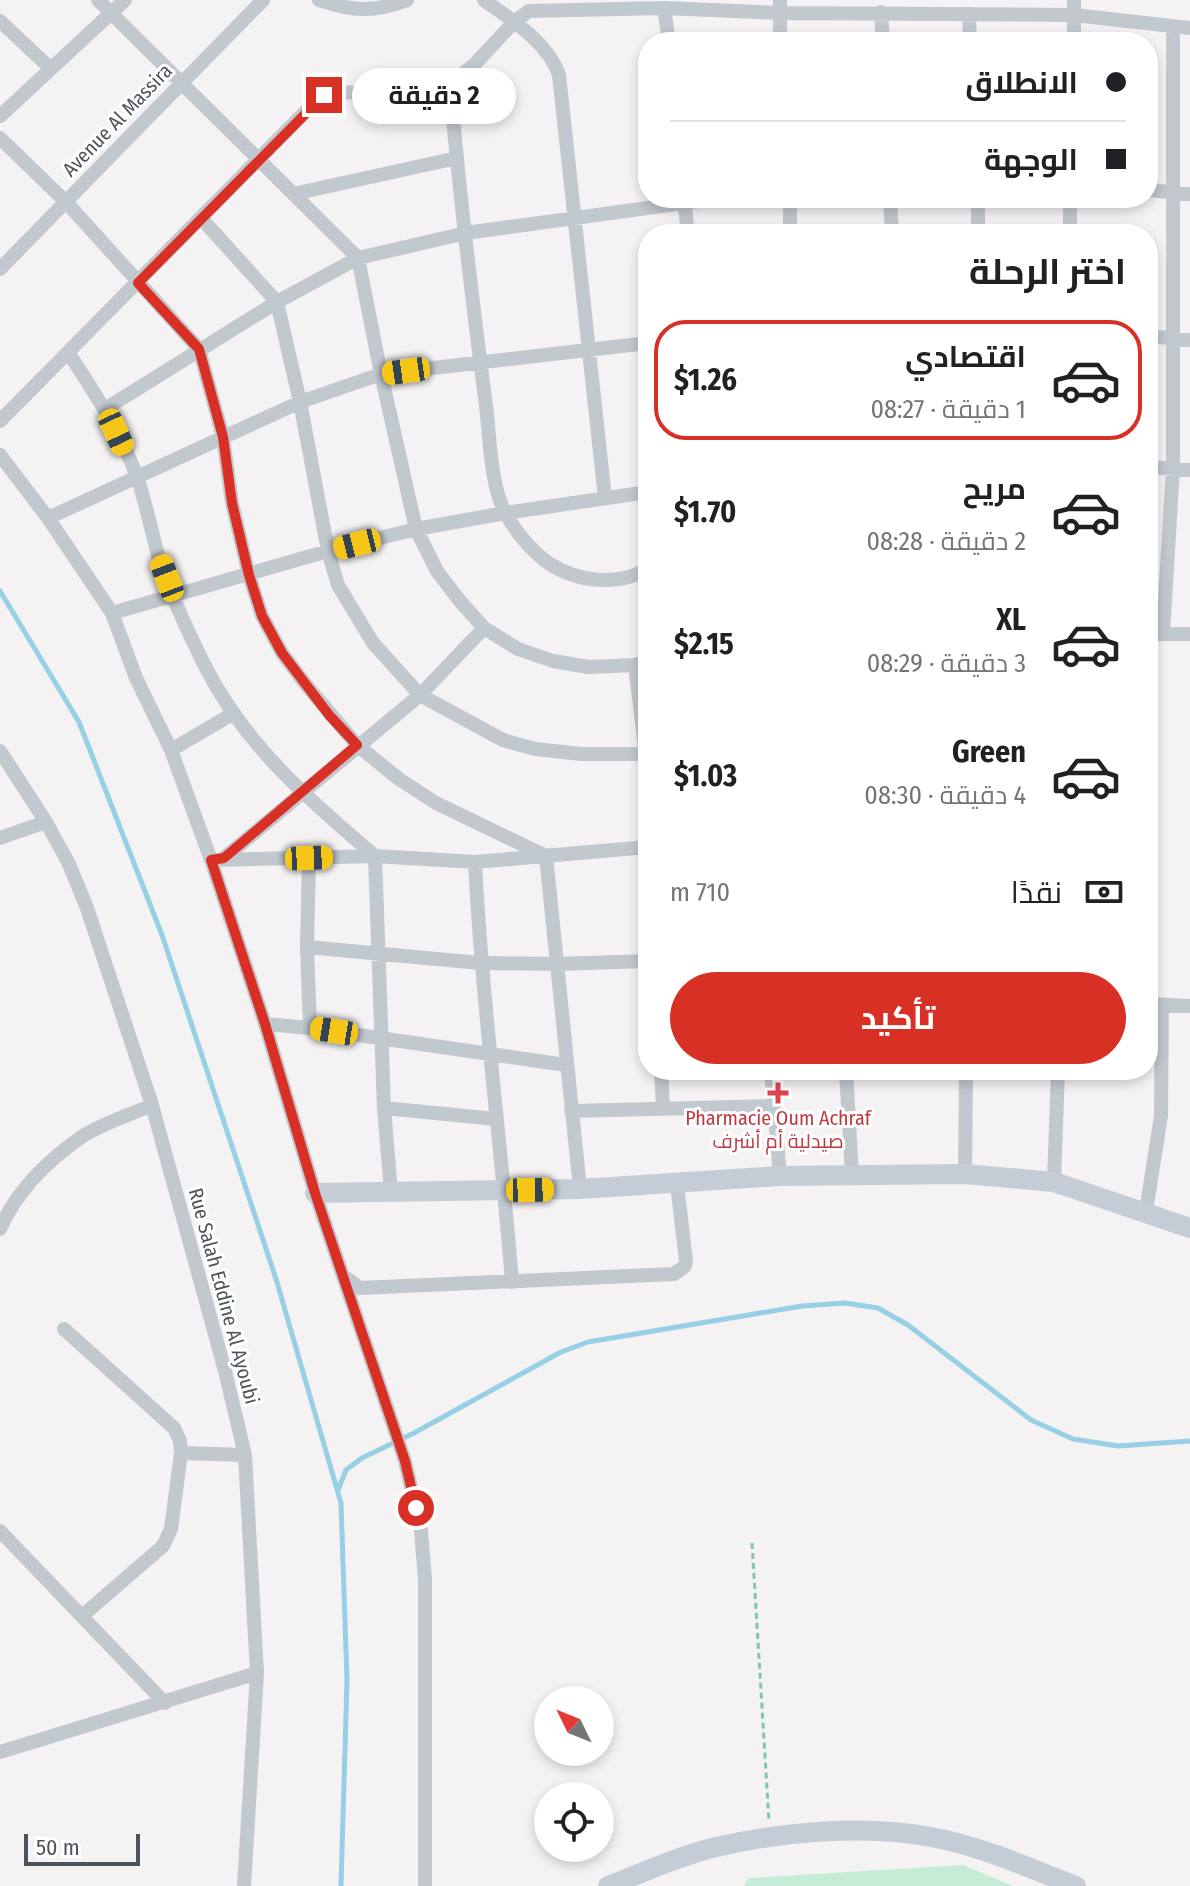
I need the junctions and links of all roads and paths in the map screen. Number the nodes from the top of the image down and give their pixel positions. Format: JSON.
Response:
{"nodes":[{"id":1,"x":98,"y":0,"type":"edge"},
{"id":2,"x":125,"y":0,"type":"edge"},
{"id":3,"x":263,"y":0,"type":"edge"},
{"id":4,"x":319,"y":0,"type":"edge"},
{"id":5,"x":407,"y":0,"type":"edge"},
{"id":6,"x":484,"y":0,"type":"edge"},
{"id":7,"x":780,"y":7,"type":"edge"},
{"id":8,"x":1074,"y":7,"type":"edge"},
{"id":9,"x":664,"y":8,"type":"junction"},
{"id":10,"x":881,"y":12,"type":"junction"},
{"id":11,"x":112,"y":13,"type":"junction"},
{"id":12,"x":969,"y":14,"type":"junction"},
{"id":13,"x":0,"y":21,"type":"edge"},
{"id":14,"x":514,"y":22,"type":"junction"},
{"id":15,"x":1173,"y":27,"type":"junction"},
{"id":16,"x":1190,"y":28,"type":"edge"},
{"id":17,"x":668,"y":32,"type":"edge"},
{"id":18,"x":780,"y":32,"type":"edge"},
{"id":19,"x":882,"y":32,"type":"edge"},
{"id":20,"x":970,"y":32,"type":"edge"},
{"id":21,"x":1074,"y":32,"type":"edge"},
{"id":22,"x":50,"y":68,"type":"junction"},
{"id":23,"x":183,"y":82,"type":"junction"},
{"id":24,"x":450,"y":84,"type":"junction"},
{"id":25,"x":0,"y":116,"type":"edge"},
{"id":26,"x":0,"y":138,"type":"edge"},
{"id":27,"x":457,"y":158,"type":"junction"},
{"id":28,"x":258,"y":159,"type":"junction"},
{"id":29,"x":1158,"y":191,"type":"edge"},
{"id":30,"x":1173,"y":192,"type":"junction"},
{"id":31,"x":293,"y":194,"type":"junction"},
{"id":32,"x":1190,"y":194,"type":"edge"},
{"id":33,"x":66,"y":202,"type":"junction"},
{"id":34,"x":638,"y":208,"type":"edge"},
{"id":35,"x":201,"y":218,"type":"junction"},
{"id":36,"x":576,"y":218,"type":"junction"},
{"id":37,"x":466,"y":233,"type":"junction"},
{"id":38,"x":358,"y":258,"type":"junction"},
{"id":39,"x":0,"y":269,"type":"edge"},
{"id":40,"x":138,"y":283,"type":"junction"},
{"id":41,"x":277,"y":302,"type":"junction"},
{"id":42,"x":1158,"y":337,"type":"edge"},
{"id":43,"x":1173,"y":338,"type":"junction"},
{"id":44,"x":1190,"y":340,"type":"edge"},
{"id":45,"x":638,"y":344,"type":"edge"},
{"id":46,"x":199,"y":349,"type":"junction"},
{"id":47,"x":588,"y":350,"type":"junction"},
{"id":48,"x":68,"y":352,"type":"junction"},
{"id":49,"x":480,"y":361,"type":"junction"},
{"id":50,"x":381,"y":374,"type":"junction"},
{"id":51,"x":300,"y":402,"type":"junction"},
{"id":52,"x":105,"y":409,"type":"junction"},
{"id":53,"x":0,"y":421,"type":"edge"},
{"id":54,"x":223,"y":437,"type":"junction"},
{"id":55,"x":0,"y":455,"type":"edge"},
{"id":56,"x":1158,"y":467,"type":"edge"},
{"id":57,"x":1173,"y":468,"type":"junction"},
{"id":58,"x":1190,"y":470,"type":"edge"},
{"id":59,"x":137,"y":477,"type":"junction"},
{"id":60,"x":638,"y":493,"type":"edge"},
{"id":61,"x":605,"y":498,"type":"junction"},
{"id":62,"x":505,"y":513,"type":"junction"},
{"id":63,"x":48,"y":518,"type":"junction"},
{"id":64,"x":416,"y":529,"type":"junction"},
{"id":65,"x":328,"y":551,"type":"junction"},
{"id":66,"x":638,"y":572,"type":"edge"},
{"id":67,"x":249,"y":575,"type":"junction"},
{"id":68,"x":173,"y":594,"type":"junction"},
{"id":69,"x":1158,"y":606,"type":"edge"},
{"id":70,"x":112,"y":613,"type":"junction"},
{"id":71,"x":484,"y":628,"type":"junction"},
{"id":72,"x":1158,"y":634,"type":"edge"},
{"id":73,"x":1190,"y":634,"type":"edge"},
{"id":74,"x":638,"y":663,"type":"edge"},
{"id":75,"x":420,"y":695,"type":"junction"},
{"id":76,"x":234,"y":713,"type":"junction"},
{"id":77,"x":357,"y":745,"type":"junction"},
{"id":78,"x":171,"y":750,"type":"junction"},
{"id":79,"x":0,"y":751,"type":"edge"},
{"id":80,"x":638,"y":754,"type":"edge"},
{"id":81,"x":300,"y":792,"type":"junction"},
{"id":82,"x":46,"y":822,"type":"junction"},
{"id":83,"x":0,"y":838,"type":"edge"},
{"id":84,"x":638,"y":848,"type":"edge"},
{"id":85,"x":375,"y":856,"type":"junction"},
{"id":86,"x":546,"y":856,"type":"junction"},
{"id":87,"x":309,"y":858,"type":"junction"},
{"id":88,"x":217,"y":859,"type":"junction"},
{"id":89,"x":475,"y":862,"type":"junction"},
{"id":90,"x":307,"y":947,"type":"junction"},
{"id":91,"x":380,"y":954,"type":"junction"},
{"id":92,"x":638,"y":961,"type":"edge"},
{"id":93,"x":480,"y":963,"type":"junction"},
{"id":94,"x":556,"y":964,"type":"junction"},
{"id":95,"x":1158,"y":1005,"type":"edge"},
{"id":96,"x":1190,"y":1006,"type":"edge"},
{"id":97,"x":265,"y":1024,"type":"junction"},
{"id":98,"x":310,"y":1028,"type":"junction"},
{"id":99,"x":381,"y":1039,"type":"junction"},
{"id":100,"x":492,"y":1052,"type":"junction"},
{"id":101,"x":1158,"y":1060,"type":"edge"},
{"id":102,"x":566,"y":1065,"type":"junction"},
{"id":103,"x":662,"y":1080,"type":"edge"},
{"id":104,"x":772,"y":1080,"type":"edge"},
{"id":105,"x":847,"y":1080,"type":"edge"},
{"id":106,"x":966,"y":1080,"type":"edge"},
{"id":107,"x":1058,"y":1080,"type":"edge"},
{"id":108,"x":152,"y":1105,"type":"junction"},
{"id":109,"x":774,"y":1106,"type":"junction"},
{"id":110,"x":663,"y":1107,"type":"junction"},
{"id":111,"x":384,"y":1108,"type":"junction"},
{"id":112,"x":571,"y":1111,"type":"junction"},
{"id":113,"x":496,"y":1119,"type":"junction"},
{"id":114,"x":965,"y":1174,"type":"junction"},
{"id":115,"x":852,"y":1175,"type":"junction"},
{"id":116,"x":780,"y":1176,"type":"junction"},
{"id":117,"x":1054,"y":1182,"type":"junction"},
{"id":118,"x":677,"y":1184,"type":"junction"},
{"id":119,"x":580,"y":1189,"type":"junction"},
{"id":120,"x":505,"y":1191,"type":"junction"},
{"id":121,"x":391,"y":1192,"type":"junction"},
{"id":122,"x":315,"y":1193,"type":"junction"},
{"id":123,"x":1146,"y":1211,"type":"junction"},
{"id":124,"x":1190,"y":1228,"type":"edge"},
{"id":125,"x":0,"y":1229,"type":"edge"},
{"id":126,"x":345,"y":1278,"type":"junction"},
{"id":127,"x":512,"y":1282,"type":"junction"},
{"id":128,"x":64,"y":1329,"type":"dead end"},
{"id":129,"x":181,"y":1453,"type":"junction"},
{"id":130,"x":245,"y":1455,"type":"junction"},
{"id":131,"x":0,"y":1531,"type":"edge"},
{"id":132,"x":752,"y":1543,"type":"dead end"},
{"id":133,"x":82,"y":1616,"type":"junction"},
{"id":134,"x":257,"y":1673,"type":"junction"},
{"id":135,"x":165,"y":1703,"type":"junction"},
{"id":136,"x":0,"y":1752,"type":"edge"},
{"id":137,"x":770,"y":1837,"type":"junction"},
{"id":138,"x":244,"y":1886,"type":"edge"},
{"id":139,"x":425,"y":1886,"type":"edge"},
{"id":140,"x":608,"y":1886,"type":"edge"},
{"id":141,"x":1076,"y":1886,"type":"edge"}],
"edges":[{"from":1,"to":11,"type":"street"},
{"from":2,"to":11,"type":"street"},
{"from":3,"to":23,"type":"street","name":"Avenue Al Massira"},
{"from":4,"to":5,"type":"street"},
{"from":6,"to":14,"type":"street"},
{"from":7,"to":9,"type":"street"},
{"from":7,"to":10,"type":"street"},
{"from":7,"to":18,"type":"street"},
{"from":8,"to":12,"type":"street"},
{"from":8,"to":15,"type":"street"},
{"from":8,"to":21,"type":"street"},
{"from":9,"to":14,"type":"street"},
{"from":9,"to":17,"type":"street"},
{"from":10,"to":12,"type":"street"},
{"from":10,"to":19,"type":"street"},
{"from":11,"to":22,"type":"street"},
{"from":11,"to":23,"type":"street"},
{"from":12,"to":20,"type":"street"},
{"from":13,"to":22,"type":"street"},
{"from":14,"to":24,"type":"street"},
{"from":14,"to":36,"type":"street"},
{"from":15,"to":16,"type":"street"},
{"from":15,"to":30,"type":"street"},
{"from":22,"to":25,"type":"street"},
{"from":23,"to":28,"type":"street"},
{"from":23,"to":33,"type":"street","name":"Avenue Al Massira"},
{"from":24,"to":27,"type":"street"},
{"from":24,"to":28,"type":"street"},
{"from":26,"to":33,"type":"street"},
{"from":27,"to":31,"type":"street"},
{"from":27,"to":37,"type":"street"},
{"from":28,"to":31,"type":"street"},
{"from":28,"to":35,"type":"street"},
{"from":29,"to":30,"type":"street"},
{"from":30,"to":32,"type":"street"},
{"from":30,"to":43,"type":"street"},
{"from":31,"to":38,"type":"street"},
{"from":33,"to":39,"type":"street","name":"Avenue Al Massira"},
{"from":33,"to":40,"type":"street"},
{"from":34,"to":36,"type":"street"},
{"from":35,"to":40,"type":"street"},
{"from":35,"to":41,"type":"street"},
{"from":36,"to":37,"type":"street"},
{"from":36,"to":47,"type":"street"},
{"from":37,"to":38,"type":"street"},
{"from":37,"to":49,"type":"street"},
{"from":38,"to":41,"type":"street"},
{"from":38,"to":50,"type":"street"},
{"from":40,"to":46,"type":"street"},
{"from":40,"to":48,"type":"street"},
{"from":41,"to":46,"type":"street"},
{"from":41,"to":51,"type":"street"},
{"from":42,"to":43,"type":"street"},
{"from":43,"to":44,"type":"street"},
{"from":43,"to":57,"type":"street"},
{"from":45,"to":47,"type":"street"},
{"from":46,"to":52,"type":"street"},
{"from":46,"to":54,"type":"street"},
{"from":47,"to":49,"type":"street"},
{"from":47,"to":61,"type":"street"},
{"from":48,"to":52,"type":"street"},
{"from":48,"to":53,"type":"street"},
{"from":49,"to":50,"type":"street"},
{"from":49,"to":62,"type":"street"},
{"from":50,"to":51,"type":"street"},
{"from":50,"to":64,"type":"street"},
{"from":51,"to":54,"type":"street"},
{"from":51,"to":65,"type":"street"},
{"from":52,"to":59,"type":"street"},
{"from":54,"to":59,"type":"street"},
{"from":54,"to":67,"type":"street"},
{"from":55,"to":63,"type":"street"},
{"from":56,"to":57,"type":"street"},
{"from":57,"to":58,"type":"street"},
{"from":57,"to":69,"type":"street"},
{"from":59,"to":63,"type":"street"},
{"from":59,"to":68,"type":"street"},
{"from":60,"to":61,"type":"street"},
{"from":61,"to":62,"type":"street"},
{"from":62,"to":64,"type":"street"},
{"from":62,"to":66,"type":"street"},
{"from":63,"to":70,"type":"street"},
{"from":64,"to":65,"type":"street"},
{"from":64,"to":71,"type":"street"},
{"from":65,"to":67,"type":"street"},
{"from":65,"to":75,"type":"street"},
{"from":67,"to":68,"type":"street"},
{"from":67,"to":77,"type":"street"},
{"from":68,"to":70,"type":"street"},
{"from":68,"to":76,"type":"street"},
{"from":70,"to":78,"type":"street"},
{"from":71,"to":74,"type":"street"},
{"from":71,"to":75,"type":"street"},
{"from":72,"to":73,"type":"street"},
{"from":75,"to":77,"type":"street"},
{"from":75,"to":80,"type":"street"},
{"from":76,"to":78,"type":"street"},
{"from":76,"to":81,"type":"street"},
{"from":77,"to":81,"type":"street"},
{"from":77,"to":86,"type":"street"},
{"from":78,"to":88,"type":"street"},
{"from":79,"to":82,"type":"street","name":"Rue Salah Eddine Al Ayoubi"},
{"from":81,"to":85,"type":"street"},
{"from":81,"to":88,"type":"street"},
{"from":82,"to":83,"type":"street"},
{"from":82,"to":108,"type":"street","name":"Rue Salah Eddine Al Ayoubi"},
{"from":84,"to":86,"type":"street"},
{"from":85,"to":87,"type":"street"},
{"from":85,"to":89,"type":"street"},
{"from":85,"to":91,"type":"street"},
{"from":86,"to":89,"type":"street"},
{"from":86,"to":94,"type":"street"},
{"from":87,"to":88,"type":"street"},
{"from":87,"to":90,"type":"street"},
{"from":88,"to":97,"type":"street"},
{"from":89,"to":93,"type":"street"},
{"from":90,"to":91,"type":"street"},
{"from":90,"to":98,"type":"street"},
{"from":91,"to":93,"type":"street"},
{"from":91,"to":99,"type":"street"},
{"from":92,"to":94,"type":"street"},
{"from":93,"to":94,"type":"street"},
{"from":93,"to":100,"type":"street"},
{"from":94,"to":102,"type":"street"},
{"from":95,"to":96,"type":"street"},
{"from":97,"to":98,"type":"street"},
{"from":97,"to":122,"type":"street"},
{"from":98,"to":99,"type":"street"},
{"from":99,"to":100,"type":"street"},
{"from":99,"to":111,"type":"street"},
{"from":100,"to":102,"type":"street"},
{"from":100,"to":113,"type":"street"},
{"from":101,"to":123,"type":"street"},
{"from":102,"to":112,"type":"street"},
{"from":103,"to":110,"type":"street"},
{"from":104,"to":109,"type":"street"},
{"from":105,"to":115,"type":"street"},
{"from":106,"to":114,"type":"street"},
{"from":107,"to":117,"type":"street"},
{"from":108,"to":125,"type":"street"},
{"from":108,"to":130,"type":"street","name":"Rue Salah Eddine Al Ayoubi"},
{"from":109,"to":110,"type":"street"},
{"from":109,"to":116,"type":"street"},
{"from":110,"to":112,"type":"street"},
{"from":111,"to":113,"type":"street"},
{"from":111,"to":121,"type":"street"},
{"from":112,"to":119,"type":"street"},
{"from":113,"to":120,"type":"street"},
{"from":114,"to":115,"type":"street"},
{"from":114,"to":117,"type":"street"},
{"from":115,"to":116,"type":"street"},
{"from":116,"to":118,"type":"street"},
{"from":117,"to":123,"type":"street"},
{"from":118,"to":119,"type":"street"},
{"from":118,"to":127,"type":"street"},
{"from":119,"to":120,"type":"street"},
{"from":120,"to":121,"type":"street"},
{"from":120,"to":127,"type":"street"},
{"from":121,"to":122,"type":"street"},
{"from":122,"to":126,"type":"street"},
{"from":123,"to":124,"type":"street"},
{"from":126,"to":127,"type":"street"},
{"from":126,"to":139,"type":"street"},
{"from":128,"to":129,"type":"street"},
{"from":129,"to":130,"type":"street"},
{"from":129,"to":133,"type":"street"},
{"from":130,"to":134,"type":"street","name":"Rue Salah Eddine Al Ayoubi"},
{"from":131,"to":133,"type":"street"},
{"from":132,"to":137,"type":"path"},
{"from":133,"to":135,"type":"street"},
{"from":134,"to":135,"type":"street"},
{"from":134,"to":138,"type":"street","name":"Rue Salah Eddine Al Ayoubi"},
{"from":135,"to":136,"type":"street"},
{"from":137,"to":140,"type":"street"},
{"from":137,"to":141,"type":"street"}]}
